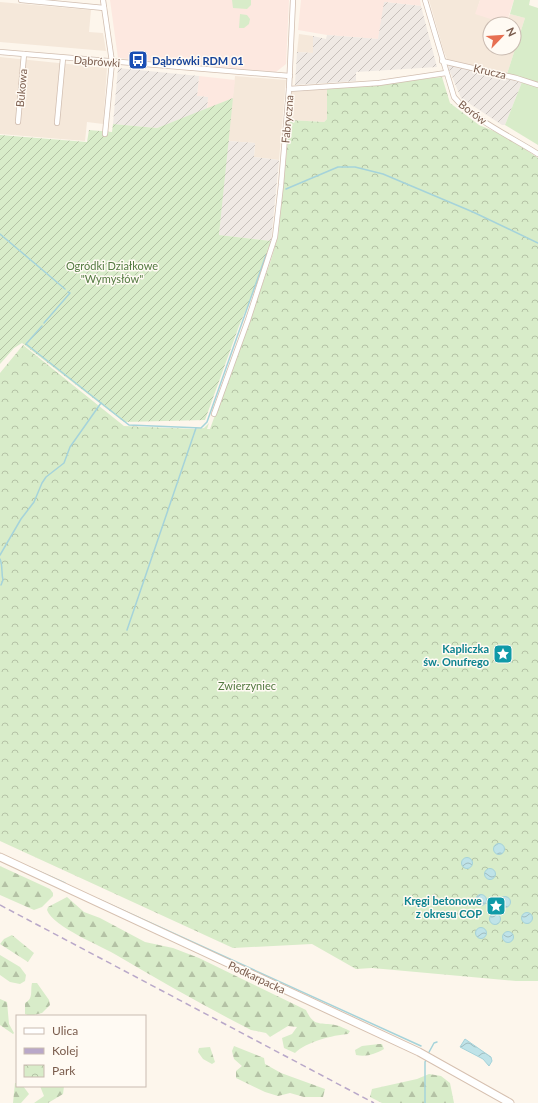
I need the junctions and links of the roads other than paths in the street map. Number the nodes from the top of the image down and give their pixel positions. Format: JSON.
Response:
{"nodes":[{"id":1,"x":21,"y":0,"type":"edge"},
{"id":2,"x":103,"y":0,"type":"edge"},
{"id":3,"x":293,"y":0,"type":"edge"},
{"id":4,"x":425,"y":0,"type":"edge"},
{"id":5,"x":104,"y":8,"type":"junction"},
{"id":6,"x":0,"y":52,"type":"edge"},
{"id":7,"x":24,"y":54,"type":"junction"},
{"id":8,"x":63,"y":58,"type":"junction"},
{"id":9,"x":442,"y":61,"type":"junction"},
{"id":10,"x":112,"y":62,"type":"junction"},
{"id":11,"x":446,"y":73,"type":"junction"},
{"id":12,"x":290,"y":76,"type":"junction"},
{"id":13,"x":538,"y":84,"type":"edge"},
{"id":14,"x":289,"y":88,"type":"junction"},
{"id":15,"x":18,"y":122,"type":"dead end"},
{"id":16,"x":57,"y":123,"type":"dead end"},
{"id":17,"x":105,"y":134,"type":"dead end"},
{"id":18,"x":538,"y":154,"type":"edge"},
{"id":19,"x":214,"y":414,"type":"dead end"},
{"id":20,"x":0,"y":857,"type":"edge"},
{"id":21,"x":510,"y":1103,"type":"edge"}],
"edges":[{"from":1,"to":5,"type":"street"},
{"from":2,"to":5,"type":"street"},
{"from":3,"to":12,"type":"street","name":"Fabryczna"},
{"from":4,"to":9,"type":"street","name":"Borów"},
{"from":5,"to":10,"type":"street"},
{"from":6,"to":7,"type":"street","name":"Dąbrówki"},
{"from":7,"to":8,"type":"street","name":"Dąbrówki"},
{"from":7,"to":15,"type":"street","name":"Bukowa"},
{"from":8,"to":10,"type":"street","name":"Dąbrówki"},
{"from":8,"to":16,"type":"street"},
{"from":9,"to":11,"type":"street","name":"Borów"},
{"from":9,"to":13,"type":"street","name":"Krucza"},
{"from":10,"to":12,"type":"street","name":"Dąbrówki"},
{"from":10,"to":17,"type":"street"},
{"from":11,"to":14,"type":"street"},
{"from":11,"to":18,"type":"street","name":"Borów"},
{"from":12,"to":14,"type":"street","name":"Fabryczna"},
{"from":14,"to":19,"type":"street","name":"Fabryczna"},
{"from":20,"to":21,"type":"main road","name":"Podkarpacka"}]}
